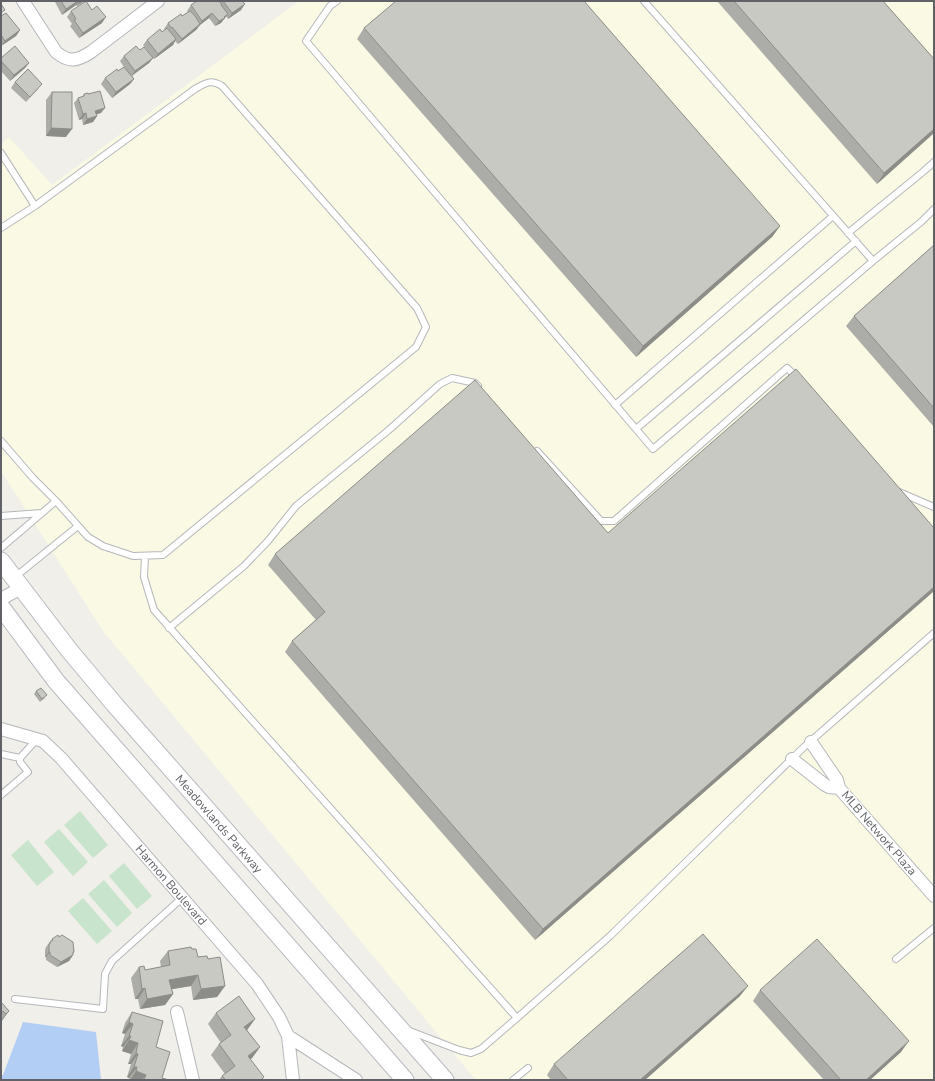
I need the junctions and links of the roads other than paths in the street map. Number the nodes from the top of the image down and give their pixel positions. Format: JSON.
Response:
{"nodes":[{"id":1,"x":23,"y":1,"type":"edge"},
{"id":2,"x":158,"y":1,"type":"edge"},
{"id":3,"x":337,"y":1,"type":"edge"},
{"id":4,"x":644,"y":1,"type":"edge"},
{"id":5,"x":1,"y":153,"type":"edge"},
{"id":6,"x":934,"y":162,"type":"edge"},
{"id":7,"x":35,"y":206,"type":"junction"},
{"id":8,"x":934,"y":209,"type":"edge"},
{"id":9,"x":833,"y":216,"type":"junction"},
{"id":10,"x":1,"y":228,"type":"edge"},
{"id":11,"x":848,"y":233,"type":"junction"},
{"id":12,"x":856,"y":241,"type":"junction"},
{"id":13,"x":873,"y":261,"type":"junction"},
{"id":14,"x":800,"y":380,"type":"edge"},
{"id":15,"x":480,"y":388,"type":"edge"},
{"id":16,"x":615,"y":405,"type":"junction"},
{"id":17,"x":636,"y":429,"type":"junction"},
{"id":18,"x":1,"y":441,"type":"edge"},
{"id":19,"x":533,"y":446,"type":"edge"},
{"id":20,"x":893,"y":489,"type":"edge"},
{"id":21,"x":56,"y":501,"type":"junction"},
{"id":22,"x":934,"y":507,"type":"edge"},
{"id":23,"x":42,"y":513,"type":"junction"},
{"id":24,"x":1,"y":516,"type":"edge"},
{"id":25,"x":78,"y":526,"type":"junction"},
{"id":26,"x":1,"y":548,"type":"edge"},
{"id":27,"x":145,"y":556,"type":"junction"},
{"id":28,"x":1,"y":561,"type":"edge"},
{"id":29,"x":17,"y":583,"type":"junction"},
{"id":30,"x":1,"y":599,"type":"edge"},
{"id":31,"x":1,"y":607,"type":"edge"},
{"id":32,"x":169,"y":628,"type":"junction"},
{"id":33,"x":934,"y":633,"type":"edge"},
{"id":34,"x":1,"y":729,"type":"edge"},
{"id":35,"x":37,"y":739,"type":"junction"},
{"id":36,"x":811,"y":742,"type":"junction"},
{"id":37,"x":1,"y":754,"type":"edge"},
{"id":38,"x":20,"y":758,"type":"junction"},
{"id":39,"x":792,"y":759,"type":"junction"},
{"id":40,"x":839,"y":788,"type":"junction"},
{"id":41,"x":1,"y":795,"type":"edge"},
{"id":42,"x":934,"y":896,"type":"edge"},
{"id":43,"x":182,"y":898,"type":"junction"},
{"id":44,"x":934,"y":928,"type":"edge"},
{"id":45,"x":896,"y":958,"type":"dead end"},
{"id":46,"x":15,"y":999,"type":"dead end"},
{"id":47,"x":177,"y":1012,"type":"dead end"},
{"id":48,"x":517,"y":1018,"type":"junction"},
{"id":49,"x":398,"y":1026,"type":"junction"},
{"id":50,"x":288,"y":1036,"type":"junction"},
{"id":51,"x":528,"y":1068,"type":"dead end"},
{"id":52,"x":193,"y":1080,"type":"edge"},
{"id":53,"x":293,"y":1080,"type":"edge"},
{"id":54,"x":356,"y":1080,"type":"edge"},
{"id":55,"x":405,"y":1080,"type":"edge"},
{"id":56,"x":445,"y":1080,"type":"edge"},
{"id":57,"x":513,"y":1080,"type":"edge"}],
"edges":[{"from":1,"to":2,"type":"street"},
{"from":3,"to":16,"type":"lane"},
{"from":4,"to":9,"type":"lane"},
{"from":5,"to":7,"type":"lane"},
{"from":6,"to":11,"type":"lane"},
{"from":7,"to":10,"type":"lane"},
{"from":7,"to":27,"type":"lane"},
{"from":8,"to":13,"type":"lane"},
{"from":9,"to":11,"type":"lane"},
{"from":9,"to":16,"type":"lane"},
{"from":11,"to":12,"type":"lane"},
{"from":12,"to":13,"type":"lane"},
{"from":12,"to":17,"type":"lane"},
{"from":13,"to":17,"type":"lane"},
{"from":14,"to":19,"type":"lane"},
{"from":15,"to":32,"type":"lane"},
{"from":16,"to":17,"type":"lane"},
{"from":18,"to":21,"type":"lane"},
{"from":20,"to":22,"type":"lane"},
{"from":21,"to":23,"type":"lane"},
{"from":21,"to":25,"type":"lane"},
{"from":23,"to":24,"type":"lane"},
{"from":23,"to":26,"type":"lane"},
{"from":25,"to":27,"type":"lane"},
{"from":25,"to":29,"type":"lane"},
{"from":27,"to":32,"type":"lane"},
{"from":28,"to":29,"type":"main road","name":"Meadowlands Parkway"},
{"from":29,"to":30,"type":"street"},
{"from":29,"to":49,"type":"main road","name":"Meadowlands Parkway"},
{"from":31,"to":55,"type":"main road"},
{"from":32,"to":48,"type":"lane"},
{"from":33,"to":36,"type":"lane"},
{"from":34,"to":35,"type":"street","name":"Harmon Boulevard"},
{"from":35,"to":38,"type":"lane"},
{"from":35,"to":43,"type":"street","name":"Harmon Boulevard"},
{"from":36,"to":39,"type":"lane"},
{"from":36,"to":40,"type":"street"},
{"from":37,"to":38,"type":"lane"},
{"from":38,"to":41,"type":"lane"},
{"from":39,"to":40,"type":"street"},
{"from":39,"to":48,"type":"lane"},
{"from":40,"to":42,"type":"street","name":"MLB Network Plaza"},
{"from":43,"to":46,"type":"lane"},
{"from":43,"to":50,"type":"street","name":"Harmon Boulevard"},
{"from":44,"to":45,"type":"lane"},
{"from":47,"to":52,"type":"street"},
{"from":48,"to":49,"type":"lane"},
{"from":49,"to":56,"type":"main road","name":"Meadowlands Parkway"},
{"from":50,"to":53,"type":"street","name":"Harmon Boulevard"},
{"from":50,"to":54,"type":"street"},
{"from":51,"to":57,"type":"lane"}]}
